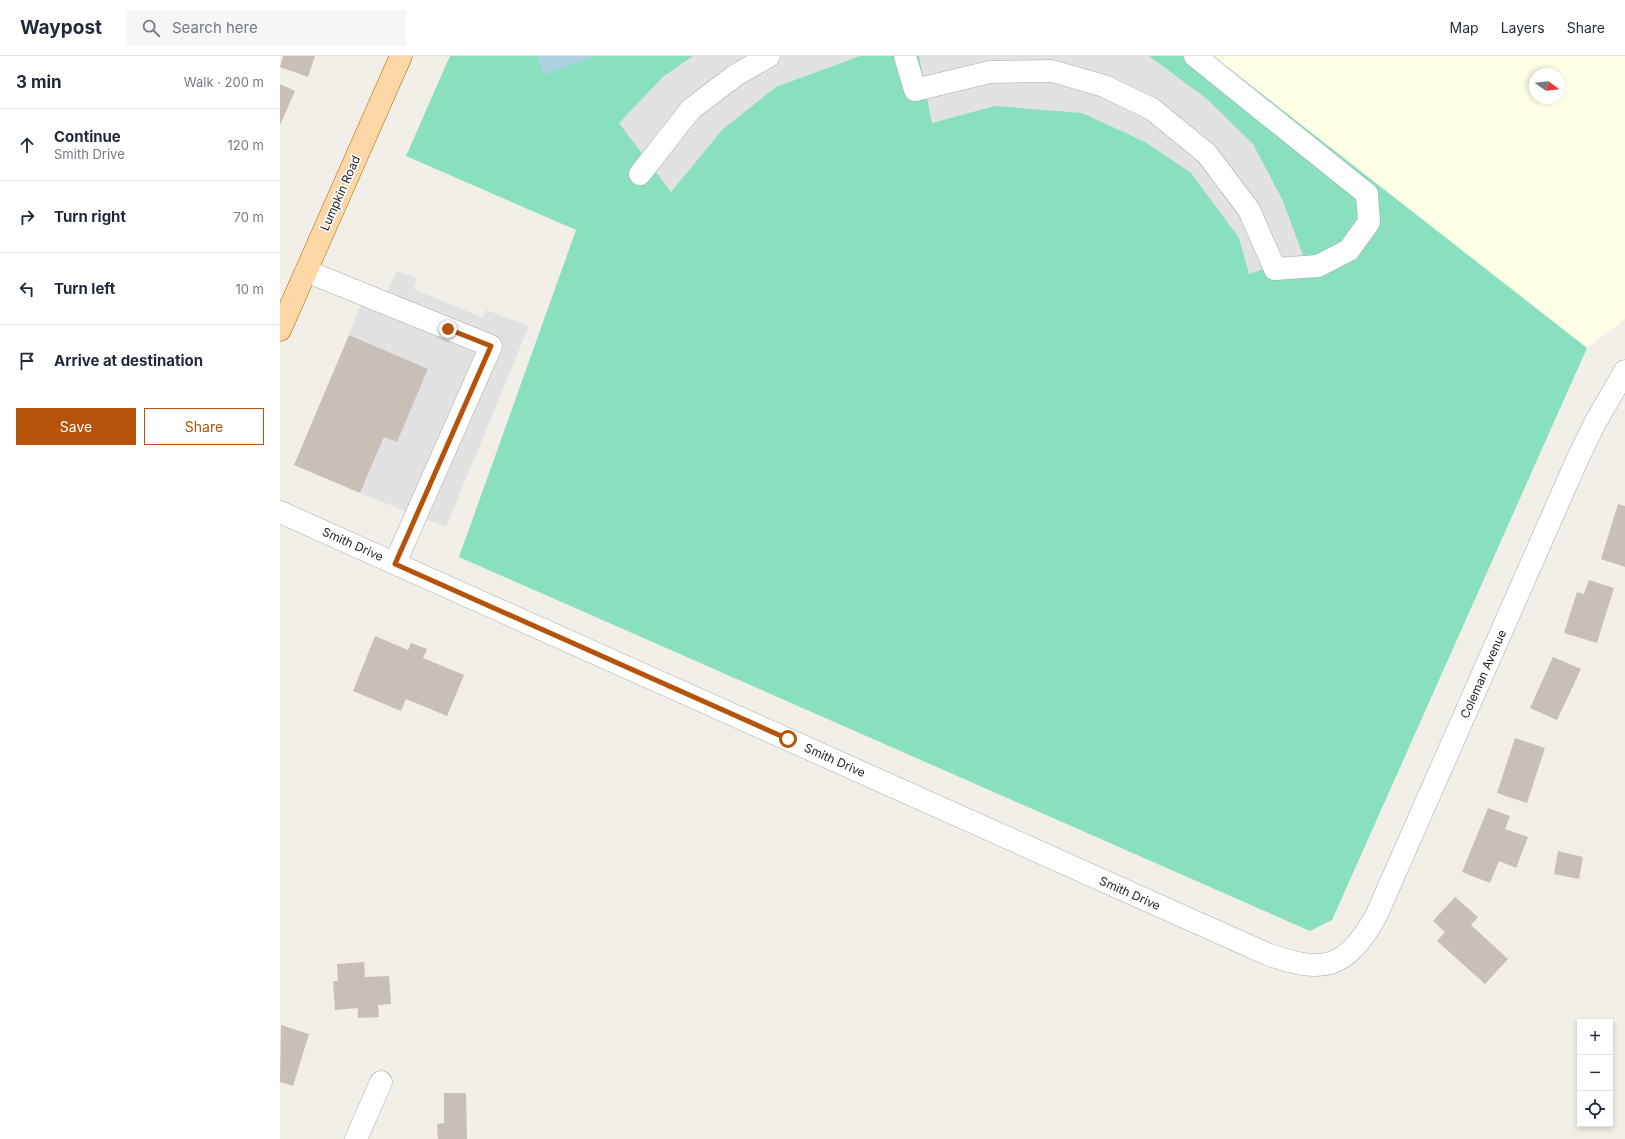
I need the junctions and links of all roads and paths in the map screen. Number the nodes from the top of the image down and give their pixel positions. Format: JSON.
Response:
{"nodes":[{"id":1,"x":401,"y":56,"type":"edge"},
{"id":2,"x":769,"y":56,"type":"edge"},
{"id":3,"x":905,"y":56,"type":"edge"},
{"id":4,"x":1195,"y":56,"type":"edge"},
{"id":5,"x":640,"y":174,"type":"dead end"},
{"id":6,"x":306,"y":271,"type":"junction"},
{"id":7,"x":280,"y":330,"type":"edge"},
{"id":8,"x":1625,"y":371,"type":"edge"},
{"id":9,"x":280,"y":512,"type":"edge"},
{"id":10,"x":395,"y":564,"type":"junction"},
{"id":11,"x":1327,"y":964,"type":"joint"},
{"id":12,"x":381,"y":1082,"type":"dead end"},
{"id":13,"x":356,"y":1139,"type":"edge"}],
"edges":[{"from":1,"to":6,"type":"main road","name":"Lumpkin Road"},
{"from":2,"to":5,"type":"street"},
{"from":3,"to":4,"type":"street"},
{"from":6,"to":7,"type":"main road","name":"Lumpkin Road"},
{"from":6,"to":10,"type":"street"},
{"from":8,"to":11,"type":"street","name":"Coleman Avenue"},
{"from":9,"to":10,"type":"street","name":"Smith Drive"},
{"from":10,"to":11,"type":"street","name":"Smith Drive"},
{"from":12,"to":13,"type":"street"}]}
